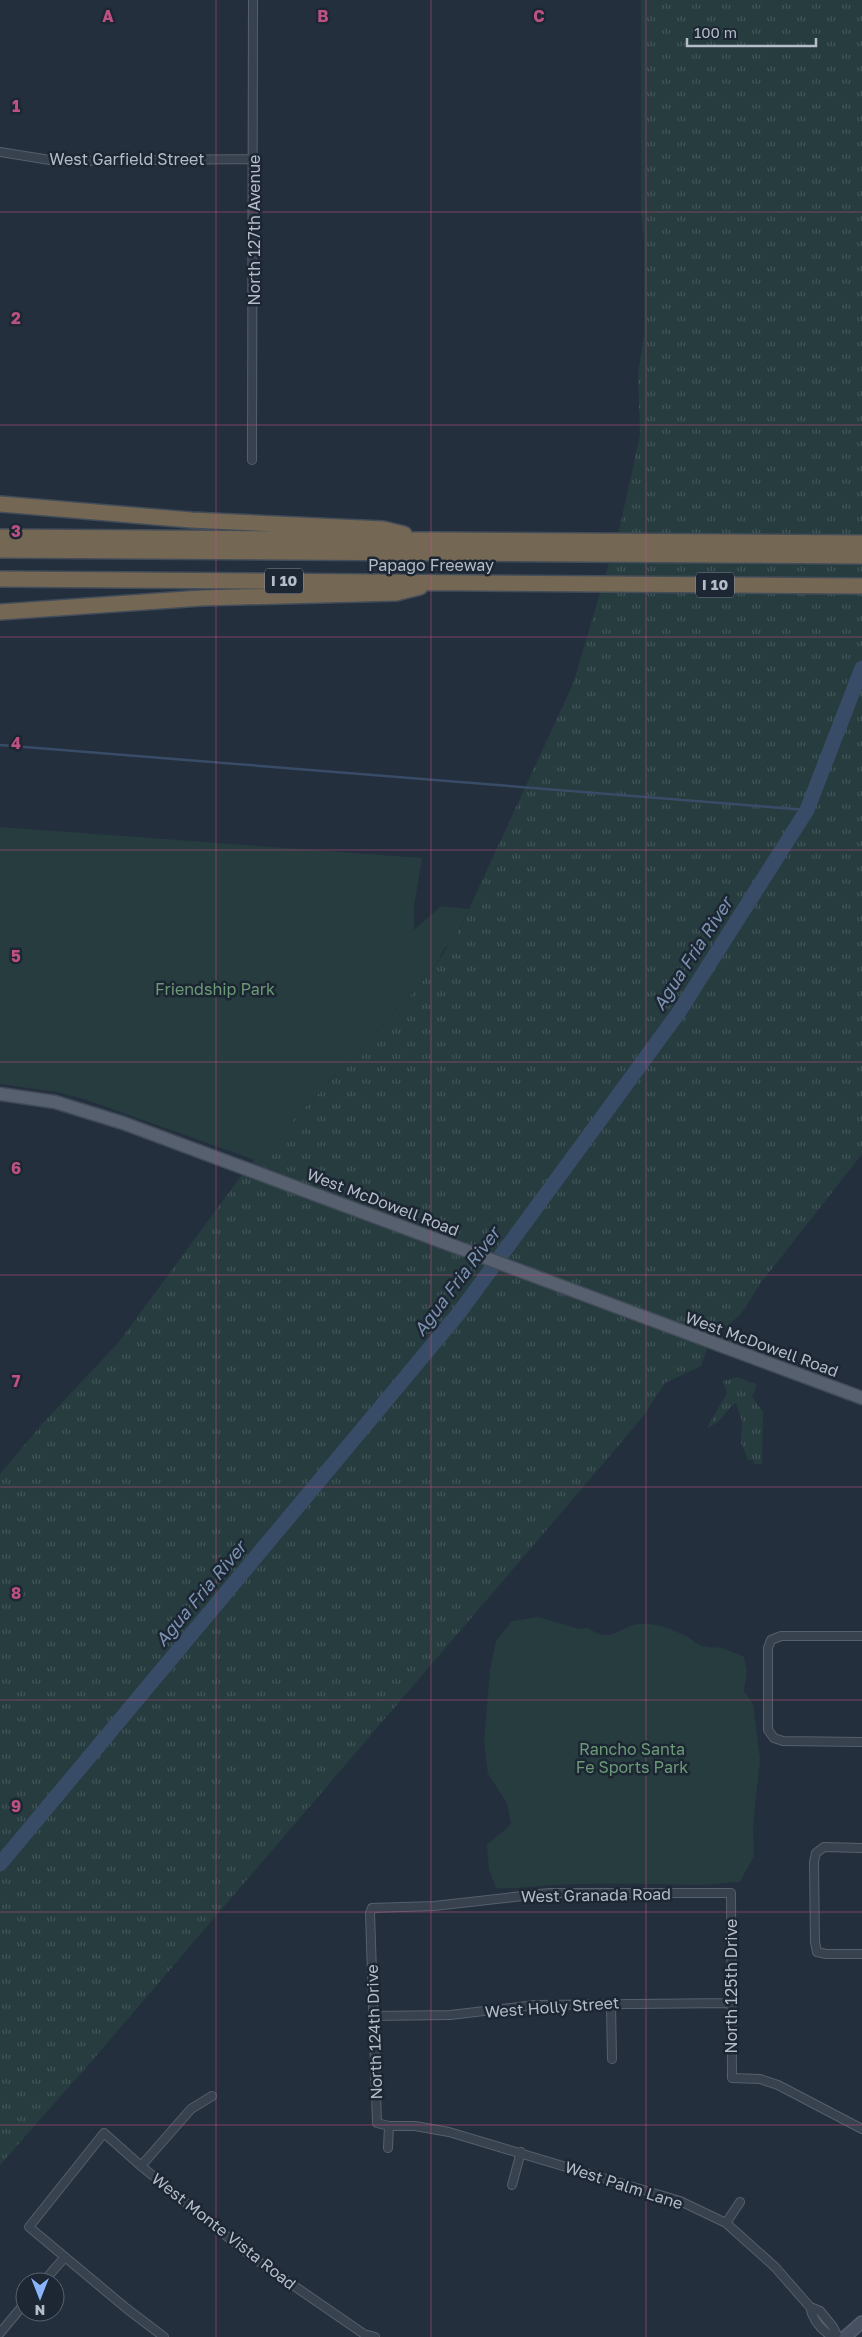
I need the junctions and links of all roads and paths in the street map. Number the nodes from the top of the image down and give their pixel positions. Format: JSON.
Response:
{"nodes":[{"id":1,"x":253,"y":0,"type":"edge"},
{"id":2,"x":0,"y":152,"type":"edge"},
{"id":3,"x":254,"y":159,"type":"junction"},
{"id":4,"x":252,"y":460,"type":"dead end"},
{"id":5,"x":0,"y":504,"type":"edge"},
{"id":6,"x":0,"y":537,"type":"edge"},
{"id":7,"x":427,"y":540,"type":"junction"},
{"id":8,"x":862,"y":543,"type":"edge"},
{"id":9,"x":573,"y":548,"type":"junction"},
{"id":10,"x":0,"y":550,"type":"edge"},
{"id":11,"x":862,"y":556,"type":"edge"},
{"id":12,"x":0,"y":579,"type":"edge"},
{"id":13,"x":439,"y":582,"type":"junction"},
{"id":14,"x":862,"y":586,"type":"edge"},
{"id":15,"x":0,"y":612,"type":"edge"},
{"id":16,"x":0,"y":1094,"type":"edge"},
{"id":17,"x":862,"y":1398,"type":"edge"},
{"id":18,"x":862,"y":1636,"type":"edge"},
{"id":19,"x":862,"y":1742,"type":"edge"},
{"id":20,"x":862,"y":1848,"type":"edge"},
{"id":21,"x":731,"y":1893,"type":"joint"},
{"id":22,"x":372,"y":1908,"type":"joint"},
{"id":23,"x":862,"y":1954,"type":"edge"},
{"id":24,"x":611,"y":2003,"type":"junction"},
{"id":25,"x":732,"y":2003,"type":"junction"},
{"id":26,"x":372,"y":2016,"type":"junction"},
{"id":27,"x":612,"y":2059,"type":"dead end"},
{"id":28,"x":212,"y":2096,"type":"dead end"},
{"id":29,"x":389,"y":2126,"type":"junction"},
{"id":30,"x":862,"y":2128,"type":"edge"},
{"id":31,"x":388,"y":2148,"type":"dead end"},
{"id":32,"x":521,"y":2152,"type":"junction"},
{"id":33,"x":142,"y":2166,"type":"junction"},
{"id":34,"x":512,"y":2185,"type":"dead end"},
{"id":35,"x":740,"y":2202,"type":"dead end"},
{"id":36,"x":726,"y":2223,"type":"junction"},
{"id":37,"x":65,"y":2257,"type":"junction"},
{"id":38,"x":52,"y":2272,"type":"edge"},
{"id":39,"x":810,"y":2307,"type":"junction"},
{"id":40,"x":15,"y":2315,"type":"edge"},
{"id":41,"x":862,"y":2322,"type":"edge"},
{"id":42,"x":0,"y":2333,"type":"edge"},
{"id":43,"x":164,"y":2337,"type":"edge"},
{"id":44,"x":374,"y":2337,"type":"edge"},
{"id":45,"x":833,"y":2337,"type":"edge"},
{"id":46,"x":838,"y":2337,"type":"edge"},
{"id":47,"x":845,"y":2337,"type":"edge"}],
"edges":[{"from":1,"to":3,"type":"street","name":"North 127th Avenue"},
{"from":2,"to":3,"type":"street","name":"West Garfield Street"},
{"from":3,"to":4,"type":"street","name":"North 127th Avenue"},
{"from":5,"to":7,"type":"highway"},
{"from":6,"to":7,"type":"highway","name":"Papago Freeway"},
{"from":7,"to":9,"type":"highway","name":"Papago Freeway"},
{"from":8,"to":9,"type":"highway","name":"Papago Freeway"},
{"from":9,"to":10,"type":"highway"},
{"from":9,"to":11,"type":"highway"},
{"from":12,"to":13,"type":"highway","name":"Papago Freeway","number":"I 10"},
{"from":13,"to":14,"type":"highway","name":"Papago Freeway","number":"I 10"},
{"from":13,"to":15,"type":"highway"},
{"from":16,"to":17,"type":"main road","name":"West McDowell Road"},
{"from":18,"to":19,"type":"street"},
{"from":20,"to":23,"type":"street"},
{"from":21,"to":22,"type":"street","name":"West Granada Road"},
{"from":21,"to":25,"type":"street","name":"North 125th Drive"},
{"from":22,"to":26,"type":"street","name":"North 124th Drive"},
{"from":24,"to":25,"type":"street","name":"West Holly Street"},
{"from":24,"to":26,"type":"street","name":"West Holly Street"},
{"from":24,"to":27,"type":"street"},
{"from":25,"to":30,"type":"street","name":"North 125th Drive"},
{"from":26,"to":29,"type":"street","name":"North 124th Drive"},
{"from":28,"to":33,"type":"street"},
{"from":29,"to":31,"type":"street"},
{"from":29,"to":32,"type":"street","name":"West Palm Lane"},
{"from":32,"to":34,"type":"street"},
{"from":32,"to":36,"type":"street","name":"West Palm Lane"},
{"from":33,"to":37,"type":"street","name":"West Monte Vista Road"},
{"from":33,"to":44,"type":"street","name":"West Monte Vista Road"},
{"from":35,"to":36,"type":"street"},
{"from":36,"to":39,"type":"street","name":"West Palm Lane"},
{"from":37,"to":38,"type":"street"},
{"from":37,"to":43,"type":"street"},
{"from":39,"to":45,"type":"street","name":"West Palm Lane"},
{"from":39,"to":46,"type":"street","name":"West Palm Lane"},
{"from":40,"to":42,"type":"street"},
{"from":41,"to":47,"type":"street"}]}
